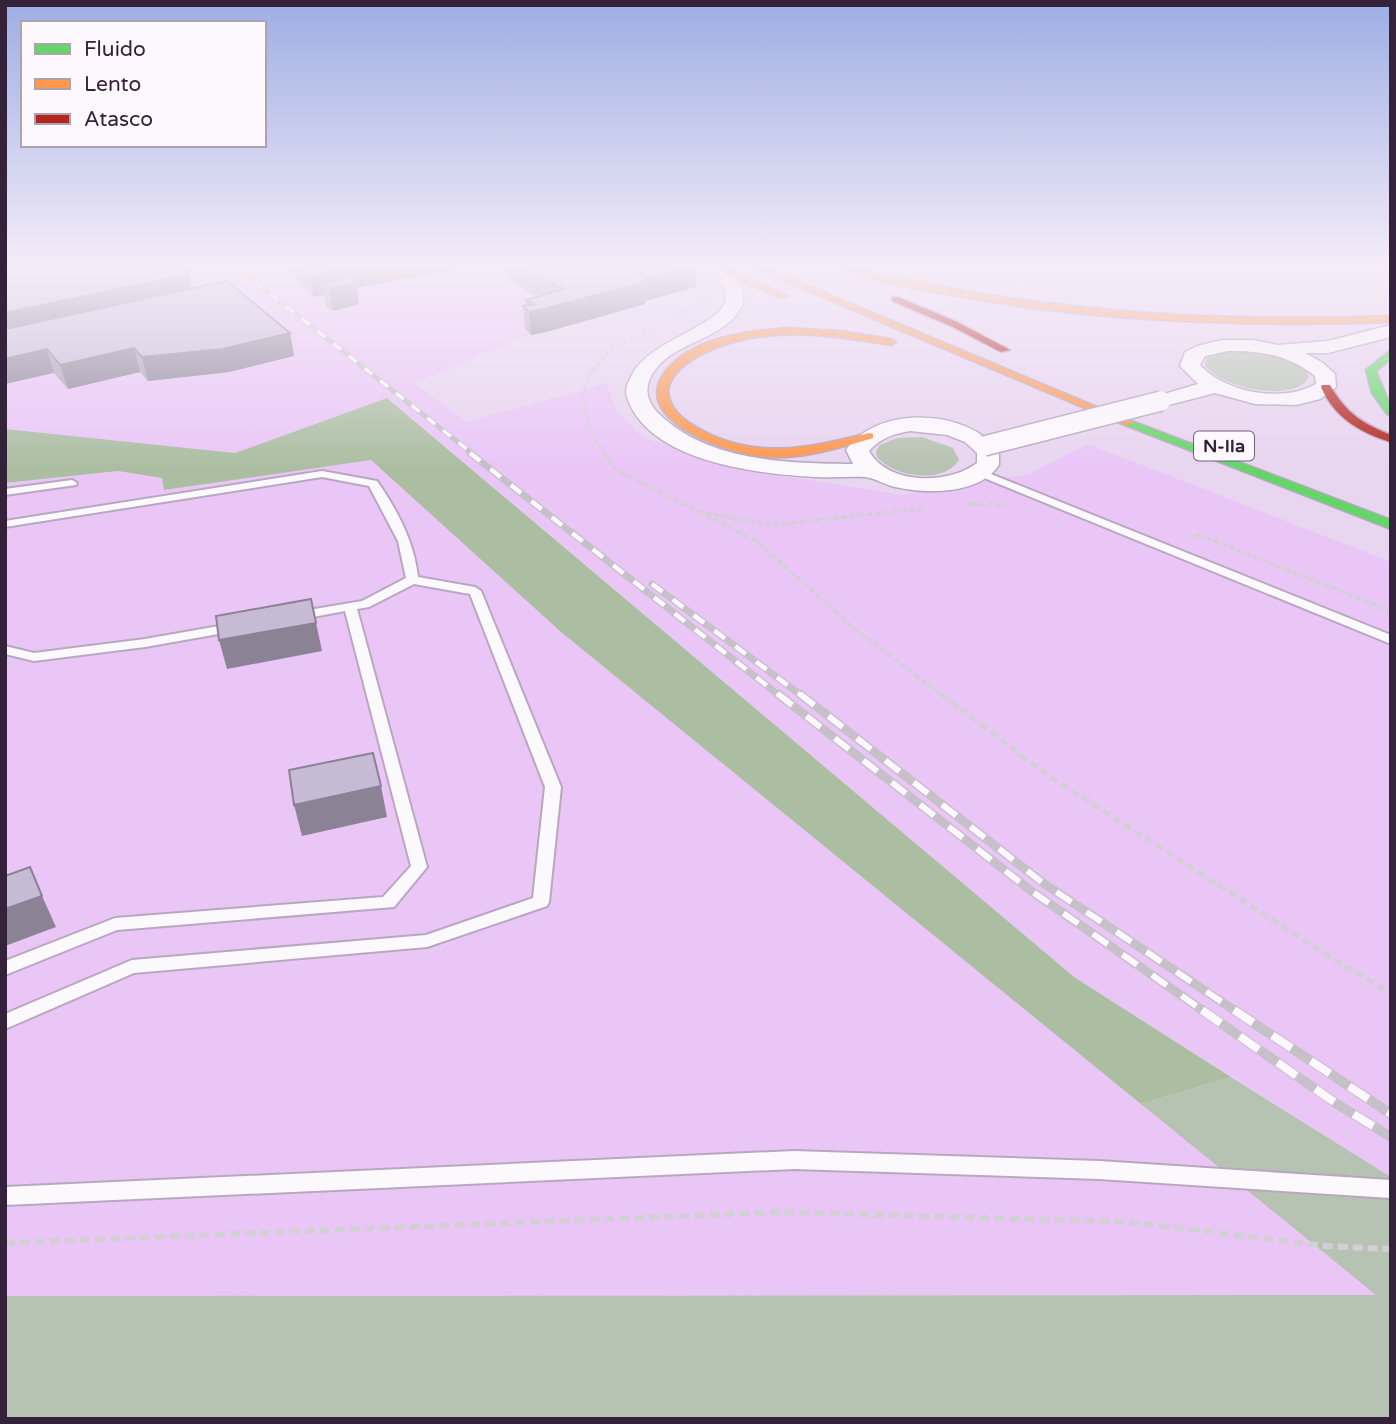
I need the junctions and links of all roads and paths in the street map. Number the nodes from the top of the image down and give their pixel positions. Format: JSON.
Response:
{"nodes":[{"id":1,"x":693,"y":335,"type":"edge"},
{"id":2,"x":749,"y":335,"type":"edge"},
{"id":3,"x":846,"y":335,"type":"edge"},
{"id":4,"x":876,"y":335,"type":"edge"},
{"id":5,"x":912,"y":335,"type":"edge"},
{"id":6,"x":948,"y":335,"type":"edge"},
{"id":7,"x":975,"y":335,"type":"edge"},
{"id":8,"x":1373,"y":335,"type":"edge"},
{"id":9,"x":1182,"y":341,"type":"dead end"},
{"id":10,"x":896,"y":344,"type":"junction"},
{"id":11,"x":1227,"y":345,"type":"junction"},
{"id":12,"x":1391,"y":345,"type":"edge"},
{"id":13,"x":1269,"y":348,"type":"junction"},
{"id":14,"x":1391,"y":353,"type":"edge"},
{"id":15,"x":1059,"y":380,"type":"junction"},
{"id":16,"x":1326,"y":381,"type":"junction"},
{"id":17,"x":1208,"y":382,"type":"junction"},
{"id":18,"x":1391,"y":412,"type":"edge"},
{"id":19,"x":1117,"y":420,"type":"junction"},
{"id":20,"x":869,"y":436,"type":"junction"},
{"id":21,"x":1391,"y":439,"type":"edge"},
{"id":22,"x":978,"y":442,"type":"junction"},
{"id":23,"x":874,"y":470,"type":"junction"},
{"id":24,"x":981,"y":473,"type":"junction"},
{"id":25,"x":72,"y":483,"type":"dead end"},
{"id":26,"x":5,"y":492,"type":"edge"},
{"id":27,"x":965,"y":504,"type":"dead end"},
{"id":28,"x":1010,"y":505,"type":"dead end"},
{"id":29,"x":1391,"y":508,"type":"edge"},
{"id":30,"x":925,"y":509,"type":"dead end"},
{"id":31,"x":5,"y":524,"type":"edge"},
{"id":32,"x":1391,"y":525,"type":"edge"},
{"id":33,"x":1170,"y":550,"type":"junction"},
{"id":34,"x":412,"y":580,"type":"junction"},
{"id":35,"x":350,"y":607,"type":"junction"},
{"id":36,"x":1391,"y":611,"type":"edge"},
{"id":37,"x":281,"y":619,"type":"edge"},
{"id":38,"x":254,"y":624,"type":"edge"},
{"id":39,"x":1391,"y":640,"type":"edge"},
{"id":40,"x":5,"y":650,"type":"edge"},
{"id":41,"x":5,"y":968,"type":"edge"},
{"id":42,"x":1391,"y":993,"type":"edge"},
{"id":43,"x":5,"y":1022,"type":"edge"},
{"id":44,"x":1391,"y":1189,"type":"edge"},
{"id":45,"x":5,"y":1196,"type":"edge"},
{"id":46,"x":5,"y":1243,"type":"edge"},
{"id":47,"x":1391,"y":1249,"type":"edge"}],
"edges":[{"from":1,"to":23,"type":"street"},
{"from":2,"to":20,"type":"highway"},
{"from":3,"to":10,"type":"highway"},
{"from":4,"to":10,"type":"highway"},
{"from":5,"to":19,"type":"highway","number":"N-IIa"},
{"from":6,"to":15,"type":"highway","number":"N-IIa"},
{"from":7,"to":15,"type":"highway"},
{"from":8,"to":13,"type":"street"},
{"from":9,"to":11,"type":"highway"},
{"from":10,"to":19,"type":"highway"},
{"from":11,"to":13,"type":"street"},
{"from":11,"to":17,"type":"street"},
{"from":12,"to":16,"type":"street"},
{"from":13,"to":16,"type":"street"},
{"from":14,"to":18,"type":"highway"},
{"from":15,"to":29,"type":"highway","number":"N-IIa"},
{"from":16,"to":17,"type":"street"},
{"from":16,"to":21,"type":"highway"},
{"from":17,"to":22,"type":"street","bridge":true},
{"from":19,"to":32,"type":"highway","number":"N-IIa"},
{"from":20,"to":22,"type":"street"},
{"from":20,"to":23,"type":"street"},
{"from":22,"to":24,"type":"street"},
{"from":23,"to":24,"type":"street"},
{"from":24,"to":33,"type":"lane"},
{"from":25,"to":26,"type":"lane"},
{"from":27,"to":28,"type":"path"},
{"from":30,"to":42,"type":"path"},
{"from":31,"to":34,"type":"lane"},
{"from":33,"to":36,"type":"path"},
{"from":33,"to":39,"type":"lane"},
{"from":34,"to":35,"type":"lane"},
{"from":34,"to":43,"type":"lane"},
{"from":35,"to":37,"type":"lane"},
{"from":35,"to":41,"type":"lane"},
{"from":38,"to":40,"type":"lane"},
{"from":44,"to":45,"type":"lane"},
{"from":46,"to":47,"type":"path"}]}
